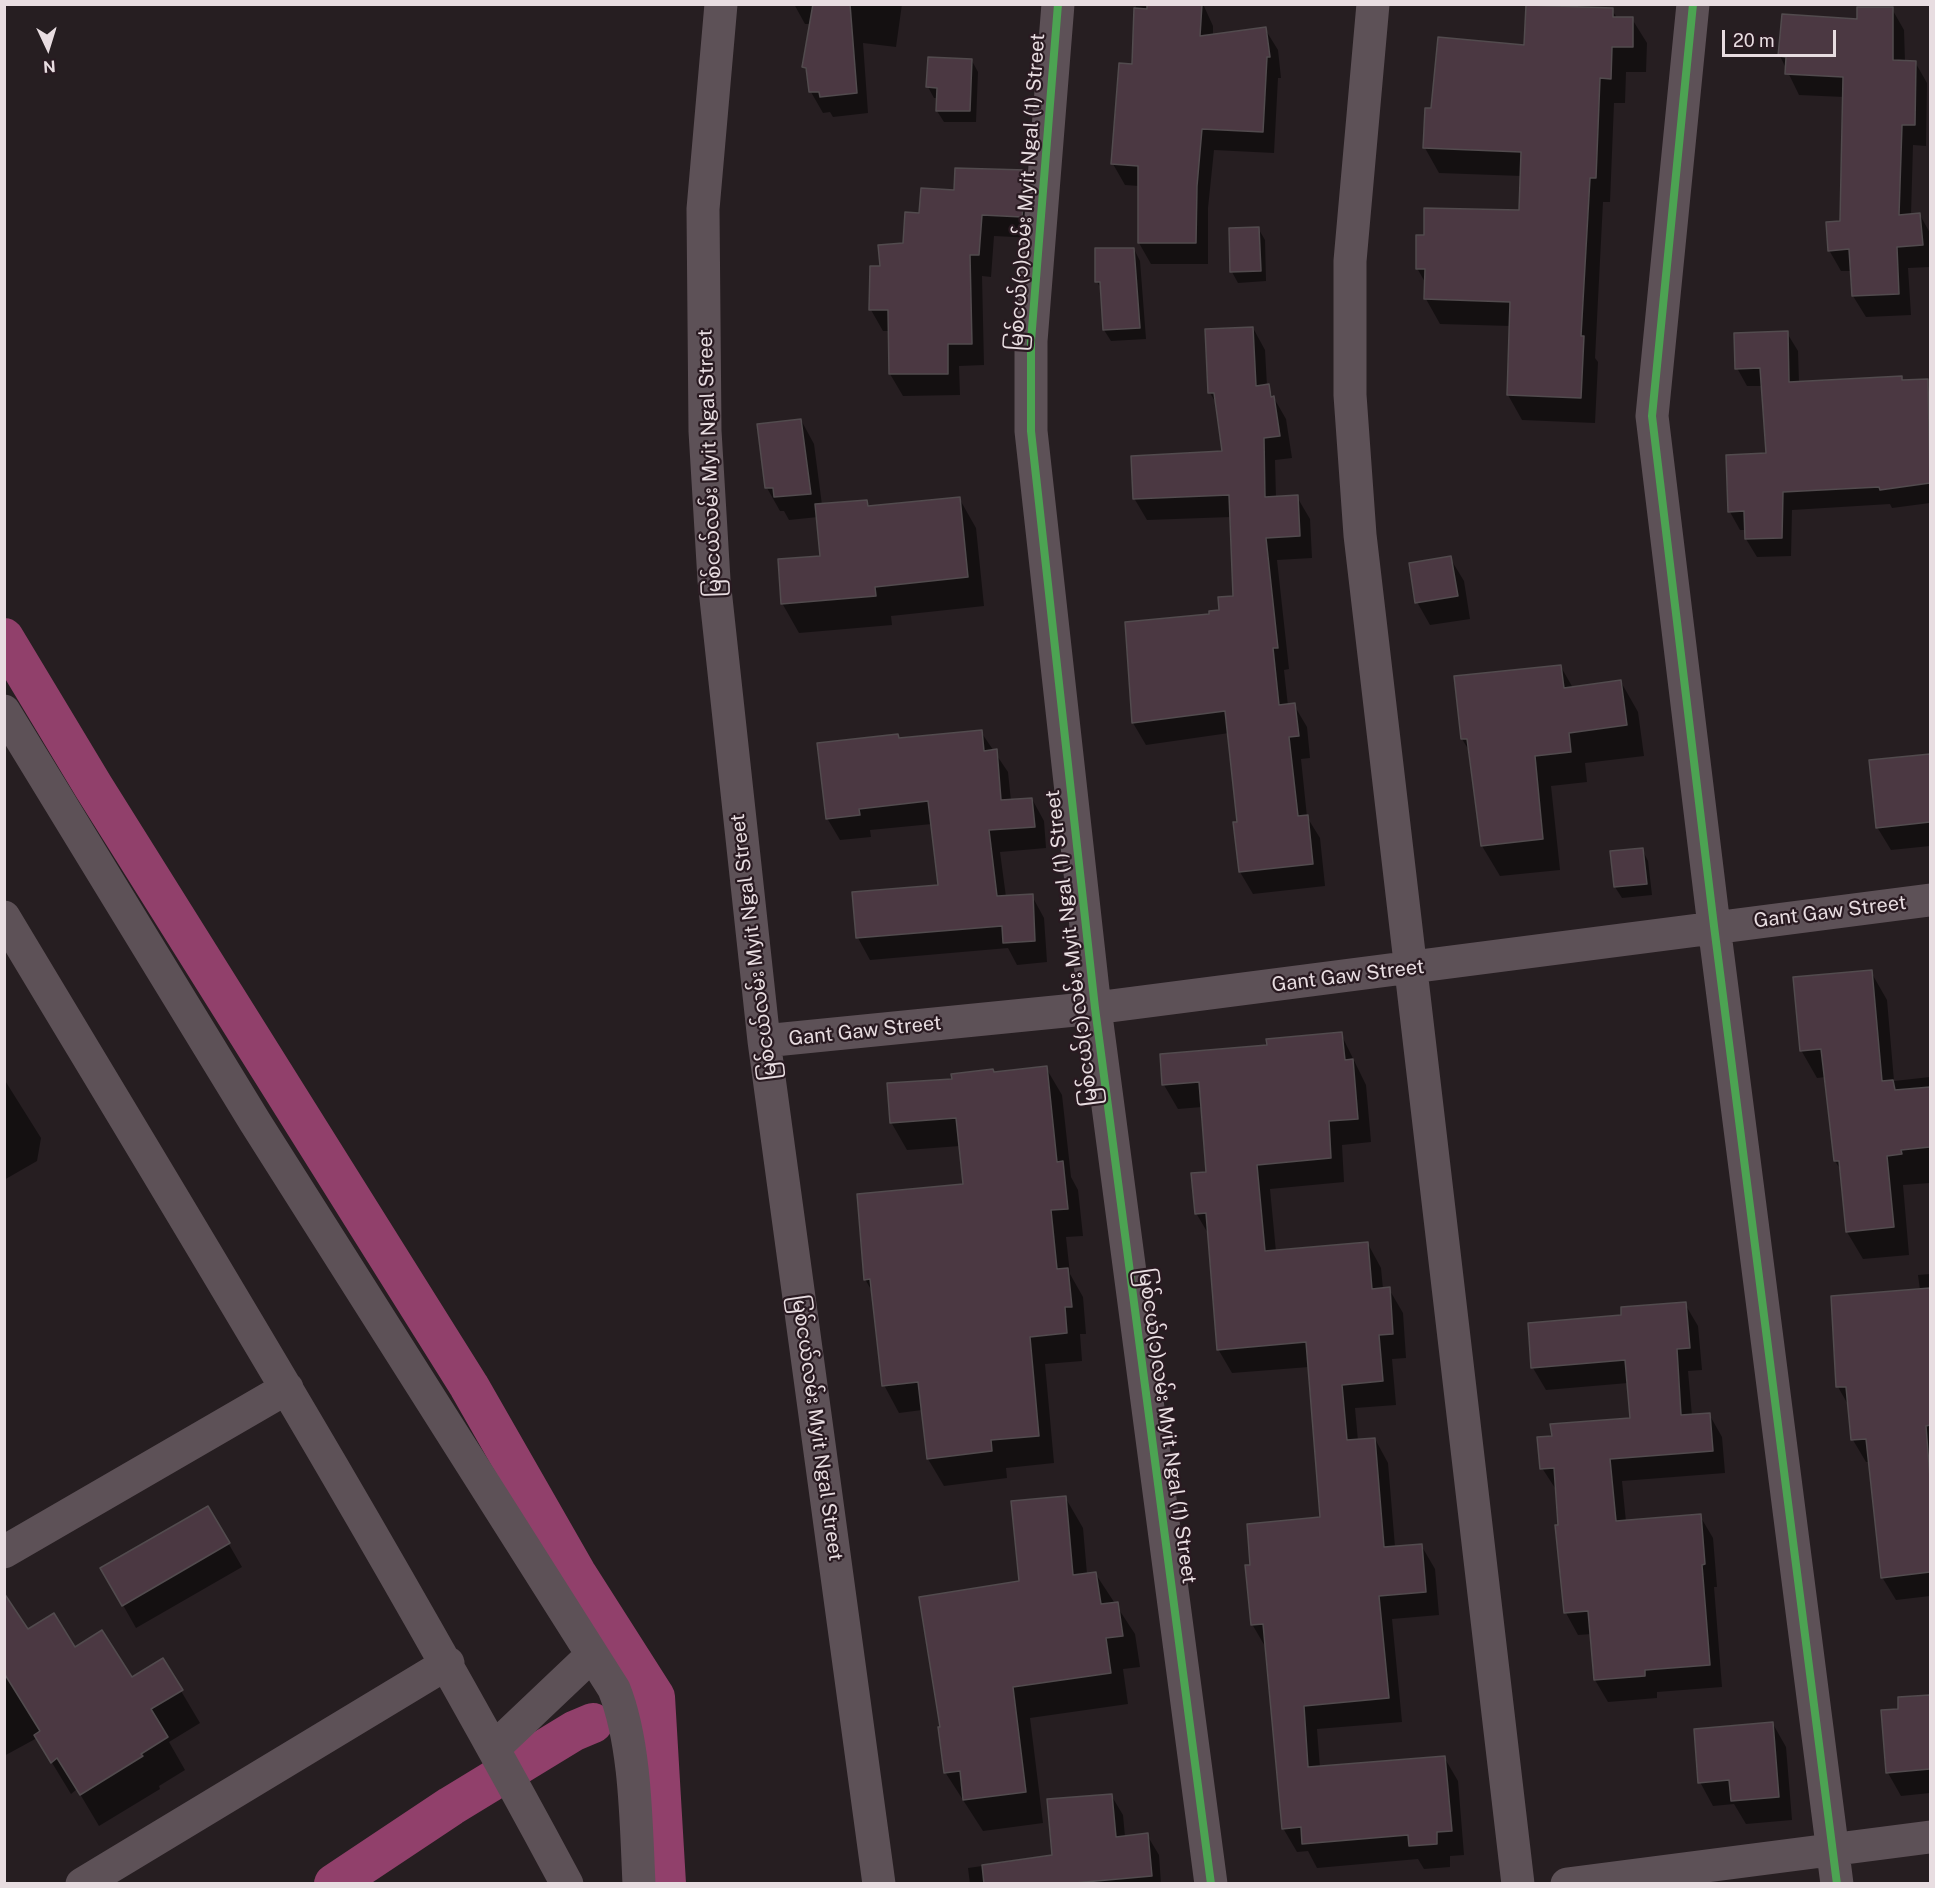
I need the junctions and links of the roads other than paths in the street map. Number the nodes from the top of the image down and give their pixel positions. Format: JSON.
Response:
{"nodes":[{"id":1,"x":721,"y":4,"type":"edge"},
{"id":2,"x":1058,"y":4,"type":"edge"},
{"id":3,"x":1373,"y":4,"type":"edge"},
{"id":4,"x":1693,"y":4,"type":"edge"},
{"id":5,"x":4,"y":711,"type":"edge"},
{"id":6,"x":1930,"y":900,"type":"edge"},
{"id":7,"x":4,"y":917,"type":"edge"},
{"id":8,"x":1714,"y":926,"type":"junction"},
{"id":9,"x":1409,"y":969,"type":"junction"},
{"id":10,"x":1095,"y":1008,"type":"junction"},
{"id":11,"x":764,"y":1041,"type":"junction"},
{"id":12,"x":287,"y":1388,"type":"junction"},
{"id":13,"x":4,"y":1552,"type":"edge"},
{"id":14,"x":592,"y":1655,"type":"junction"},
{"id":15,"x":448,"y":1663,"type":"junction"},
{"id":16,"x":497,"y":1754,"type":"junction"},
{"id":17,"x":1930,"y":1837,"type":"edge"},
{"id":18,"x":1833,"y":1848,"type":"junction"},
{"id":19,"x":82,"y":1884,"type":"edge"},
{"id":20,"x":567,"y":1884,"type":"edge"},
{"id":21,"x":639,"y":1884,"type":"edge"},
{"id":22,"x":879,"y":1884,"type":"edge"},
{"id":23,"x":1211,"y":1884,"type":"edge"},
{"id":24,"x":1518,"y":1884,"type":"edge"},
{"id":25,"x":1567,"y":1884,"type":"edge"},
{"id":26,"x":1838,"y":1884,"type":"edge"}],
"edges":[{"from":1,"to":11,"type":"street","name":"မြစ်ငယ်လမ်း Myit Ngal Street"},
{"from":2,"to":10,"type":"street","name":"မြစ်ငယ်(၁)လမ်း Myit Ngal (1) Street"},
{"from":3,"to":9,"type":"street"},
{"from":4,"to":8,"type":"street"},
{"from":5,"to":14,"type":"street"},
{"from":6,"to":8,"type":"street","name":"Gant Gaw Street"},
{"from":7,"to":12,"type":"street"},
{"from":8,"to":9,"type":"street","name":"Gant Gaw Street"},
{"from":8,"to":18,"type":"street"},
{"from":9,"to":10,"type":"street","name":"Gant Gaw Street"},
{"from":9,"to":24,"type":"street"},
{"from":10,"to":11,"type":"street","name":"Gant Gaw Street"},
{"from":10,"to":23,"type":"street","name":"မြစ်ငယ်(၁)လမ်း Myit Ngal (1) Street"},
{"from":11,"to":22,"type":"street","name":"မြစ်ငယ်လမ်း Myit Ngal Street"},
{"from":12,"to":13,"type":"street"},
{"from":12,"to":15,"type":"street"},
{"from":14,"to":16,"type":"street"},
{"from":14,"to":21,"type":"street"},
{"from":15,"to":16,"type":"street"},
{"from":15,"to":19,"type":"street"},
{"from":16,"to":20,"type":"street"},
{"from":17,"to":18,"type":"street"},
{"from":18,"to":25,"type":"street"},
{"from":18,"to":26,"type":"street"}]}
